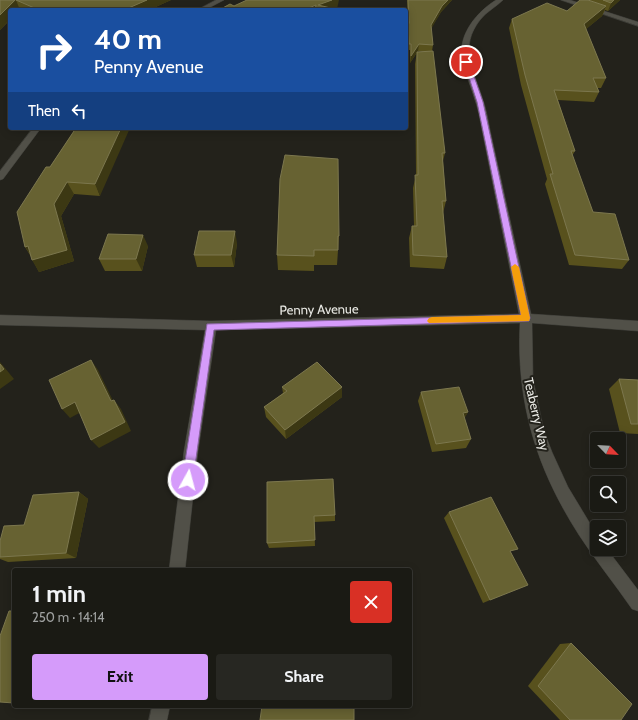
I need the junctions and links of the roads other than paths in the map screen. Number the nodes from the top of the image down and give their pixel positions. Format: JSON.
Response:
{"nodes":[{"id":1,"x":221,"y":0,"type":"edge"},
{"id":2,"x":500,"y":0,"type":"edge"},
{"id":3,"x":564,"y":0,"type":"edge"},
{"id":4,"x":204,"y":8,"type":"edge"},
{"id":5,"x":638,"y":24,"type":"edge"},
{"id":6,"x":35,"y":130,"type":"edge"},
{"id":7,"x":0,"y":177,"type":"edge"},
{"id":8,"x":526,"y":318,"type":"junction"},
{"id":9,"x":0,"y":320,"type":"edge"},
{"id":10,"x":210,"y":326,"type":"junction"},
{"id":11,"x":638,"y":326,"type":"edge"},
{"id":12,"x":590,"y":538,"type":"edge"},
{"id":13,"x":603,"y":556,"type":"edge"},
{"id":14,"x":177,"y":568,"type":"edge"},
{"id":15,"x":638,"y":603,"type":"edge"},
{"id":16,"x":161,"y":708,"type":"edge"},
{"id":17,"x":158,"y":720,"type":"edge"}],
"edges":[{"from":1,"to":4,"type":"street"},
{"from":2,"to":8,"type":"street","name":"Teaberry Way"},
{"from":3,"to":5,"type":"street"},
{"from":6,"to":7,"type":"street"},
{"from":8,"to":10,"type":"street","name":"Penny Avenue"},
{"from":8,"to":11,"type":"street","name":"Penny Avenue"},
{"from":8,"to":12,"type":"street","name":"Teaberry Way"},
{"from":9,"to":10,"type":"street","name":"Penny Avenue"},
{"from":10,"to":14,"type":"street"},
{"from":13,"to":15,"type":"street","name":"Teaberry Way"},
{"from":16,"to":17,"type":"street"}]}
